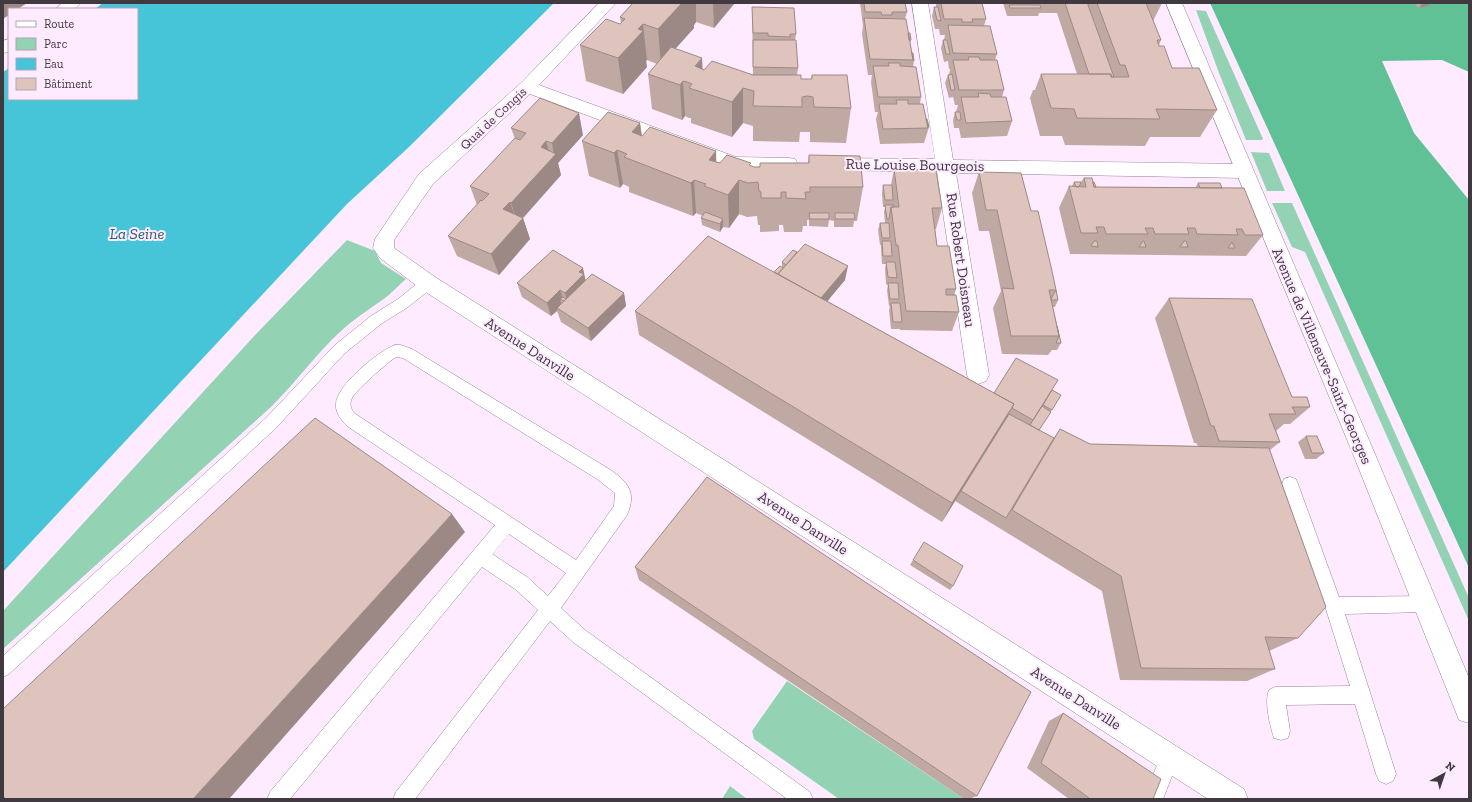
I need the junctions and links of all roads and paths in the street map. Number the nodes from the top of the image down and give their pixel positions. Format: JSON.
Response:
{"nodes":[{"id":1,"x":608,"y":3,"type":"edge"},
{"id":2,"x":920,"y":3,"type":"edge"},
{"id":3,"x":1174,"y":3,"type":"edge"},
{"id":4,"x":527,"y":87,"type":"junction"},
{"id":5,"x":947,"y":166,"type":"junction"},
{"id":6,"x":1244,"y":171,"type":"junction"},
{"id":7,"x":385,"y":239,"type":"joint"},
{"id":8,"x":428,"y":283,"type":"junction"},
{"id":9,"x":978,"y":374,"type":"dead end"},
{"id":10,"x":1290,"y":484,"type":"dead end"},
{"id":11,"x":507,"y":524,"type":"junction"},
{"id":12,"x":480,"y":556,"type":"junction"},
{"id":13,"x":578,"y":571,"type":"junction"},
{"id":14,"x":1425,"y":604,"type":"junction"},
{"id":15,"x":1334,"y":606,"type":"junction"},
{"id":16,"x":550,"y":608,"type":"junction"},
{"id":17,"x":3,"y":668,"type":"edge"},
{"id":18,"x":1361,"y":695,"type":"junction"},
{"id":19,"x":1469,"y":710,"type":"edge"},
{"id":20,"x":1281,"y":731,"type":"dead end"},
{"id":21,"x":1170,"y":758,"type":"junction"},
{"id":22,"x":1386,"y":774,"type":"dead end"},
{"id":23,"x":276,"y":799,"type":"edge"},
{"id":24,"x":403,"y":799,"type":"edge"},
{"id":25,"x":803,"y":799,"type":"edge"},
{"id":26,"x":1154,"y":799,"type":"edge"},
{"id":27,"x":1234,"y":799,"type":"edge"}],
"edges":[{"from":1,"to":4,"type":"street","name":"Quai de Congis"},
{"from":2,"to":5,"type":"street","name":"Rue Robert Doisneau"},
{"from":3,"to":6,"type":"street","name":"Avenue de Villeneuve-Saint-Georges"},
{"from":4,"to":5,"type":"street","name":"Rue Louise Bourgeois"},
{"from":4,"to":7,"type":"street","name":"Quai de Congis"},
{"from":5,"to":6,"type":"street","name":"Rue Louise Bourgeois"},
{"from":5,"to":9,"type":"street","name":"Rue Robert Doisneau"},
{"from":6,"to":14,"type":"street","name":"Avenue de Villeneuve-Saint-Georges"},
{"from":7,"to":8,"type":"street","name":"Avenue Danville"},
{"from":8,"to":17,"type":"lane"},
{"from":8,"to":21,"type":"street","name":"Avenue Danville"},
{"from":10,"to":15,"type":"lane"},
{"from":11,"to":12,"type":"lane"},
{"from":11,"to":13,"type":"lane"},
{"from":11,"to":13,"type":"lane"},
{"from":12,"to":16,"type":"lane"},
{"from":12,"to":23,"type":"lane"},
{"from":13,"to":16,"type":"lane"},
{"from":14,"to":15,"type":"lane"},
{"from":14,"to":19,"type":"street","name":"Avenue de Villeneuve-Saint-Georges"},
{"from":15,"to":18,"type":"lane"},
{"from":16,"to":24,"type":"lane"},
{"from":16,"to":25,"type":"lane"},
{"from":18,"to":20,"type":"lane"},
{"from":18,"to":22,"type":"lane"},
{"from":21,"to":26,"type":"lane"},
{"from":21,"to":27,"type":"street","name":"Avenue Danville"}]}
